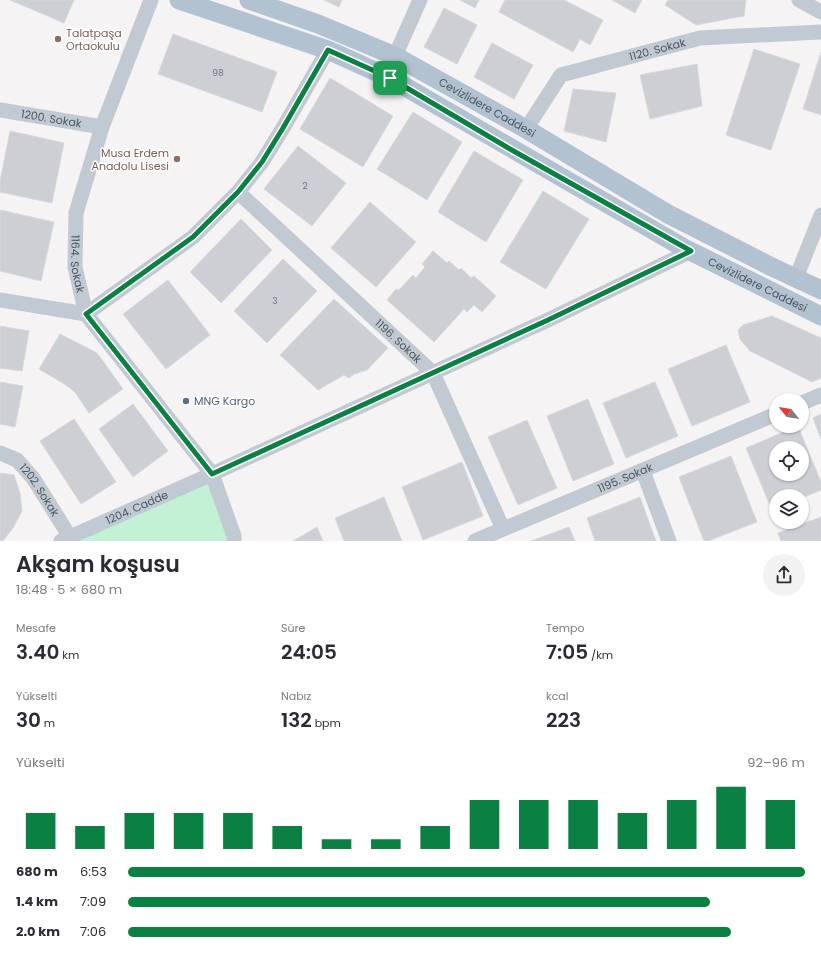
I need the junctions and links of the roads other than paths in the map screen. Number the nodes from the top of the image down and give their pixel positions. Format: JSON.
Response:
{"nodes":[{"id":1,"x":151,"y":0,"type":"edge"},
{"id":2,"x":179,"y":0,"type":"edge"},
{"id":3,"x":250,"y":0,"type":"edge"},
{"id":4,"x":420,"y":0,"type":"edge"},
{"id":5,"x":799,"y":0,"type":"edge"},
{"id":6,"x":821,"y":12,"type":"edge"},
{"id":7,"x":821,"y":32,"type":"edge"},
{"id":8,"x":328,"y":50,"type":"junction"},
{"id":9,"x":395,"y":56,"type":"junction"},
{"id":10,"x":0,"y":110,"type":"edge"},
{"id":11,"x":102,"y":127,"type":"junction"},
{"id":12,"x":526,"y":130,"type":"junction"},
{"id":13,"x":238,"y":192,"type":"junction"},
{"id":14,"x":821,"y":216,"type":"edge"},
{"id":15,"x":716,"y":239,"type":"junction"},
{"id":16,"x":691,"y":251,"type":"junction"},
{"id":17,"x":796,"y":278,"type":"junction"},
{"id":18,"x":821,"y":290,"type":"edge"},
{"id":19,"x":0,"y":300,"type":"edge"},
{"id":20,"x":86,"y":314,"type":"junction"},
{"id":21,"x":821,"y":316,"type":"edge"},
{"id":22,"x":433,"y":373,"type":"junction"},
{"id":23,"x":821,"y":395,"type":"edge"},
{"id":24,"x":809,"y":400,"type":"edge"},
{"id":25,"x":769,"y":417,"type":"edge"},
{"id":26,"x":0,"y":453,"type":"edge"},
{"id":27,"x":642,"y":471,"type":"junction"},
{"id":28,"x":212,"y":474,"type":"junction"},
{"id":29,"x":503,"y":529,"type":"junction"},
{"id":30,"x":65,"y":539,"type":"edge"},
{"id":31,"x":234,"y":541,"type":"edge"},
{"id":32,"x":475,"y":541,"type":"edge"},
{"id":33,"x":669,"y":541,"type":"edge"}],
"edges":[{"from":1,"to":11,"type":"street","name":"1164. Sokak"},
{"from":2,"to":8,"type":"main road","name":"Cevizlidere Caddesi"},
{"from":3,"to":9,"type":"main road","name":"Cevizlidere Caddesi"},
{"from":4,"to":9,"type":"street"},
{"from":5,"to":6,"type":"street"},
{"from":7,"to":12,"type":"street","name":"1120. Sokak"},
{"from":8,"to":13,"type":"street"},
{"from":8,"to":16,"type":"main road","name":"Cevizlidere Caddesi"},
{"from":9,"to":12,"type":"main road","name":"Cevizlidere Caddesi"},
{"from":10,"to":11,"type":"street","name":"1200. Sokak"},
{"from":11,"to":20,"type":"street","name":"1164. Sokak"},
{"from":12,"to":15,"type":"main road","name":"Cevizlidere Caddesi"},
{"from":13,"to":20,"type":"street"},
{"from":13,"to":22,"type":"street","name":"1196. Sokak"},
{"from":14,"to":17,"type":"street"},
{"from":15,"to":16,"type":"main road"},
{"from":15,"to":17,"type":"main road","name":"Cevizlidere Caddesi"},
{"from":16,"to":21,"type":"main road","name":"Cevizlidere Caddesi"},
{"from":16,"to":22,"type":"street","name":"1204. Cadde"},
{"from":17,"to":18,"type":"main road","name":"Cevizlidere Caddesi"},
{"from":19,"to":20,"type":"street"},
{"from":20,"to":28,"type":"street","name":"1164. Sokak"},
{"from":22,"to":28,"type":"street","name":"1204. Cadde"},
{"from":22,"to":29,"type":"street","name":"1196. Sokak"},
{"from":23,"to":24,"type":"street"},
{"from":25,"to":27,"type":"street","name":"1195. Sokak"},
{"from":26,"to":30,"type":"street","name":"1202. Sokak"},
{"from":27,"to":29,"type":"street","name":"1195. Sokak"},
{"from":27,"to":33,"type":"street"},
{"from":28,"to":30,"type":"street","name":"1204. Cadde"},
{"from":28,"to":31,"type":"street","name":"1164. Sokak"},
{"from":29,"to":32,"type":"street","name":"1195. Sokak"}]}
